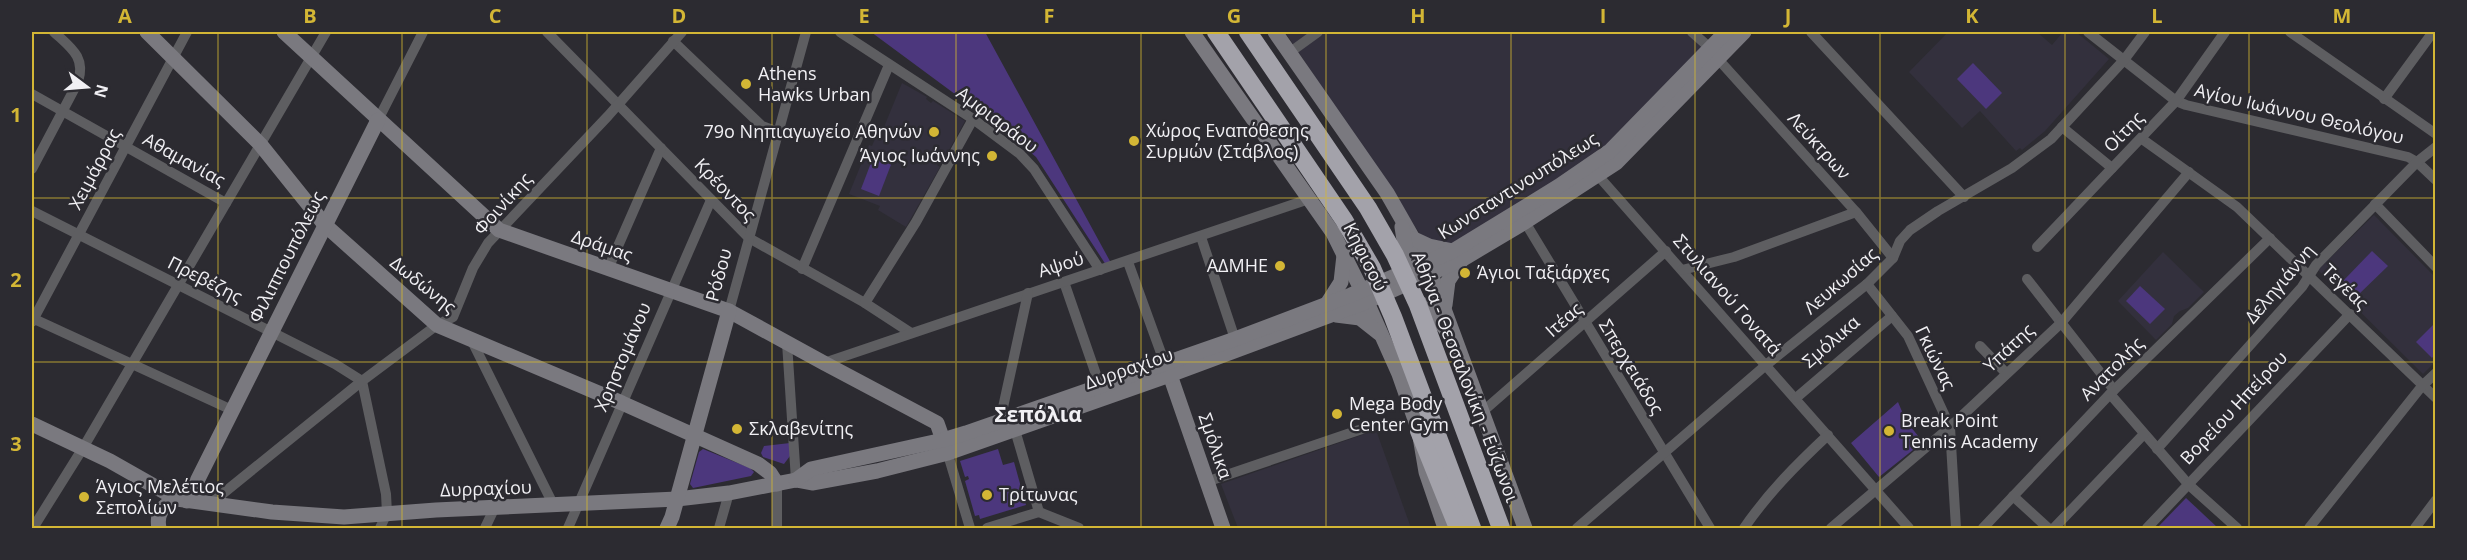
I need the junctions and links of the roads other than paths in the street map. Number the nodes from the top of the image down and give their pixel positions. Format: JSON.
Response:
{"nodes":[{"id":1,"x":54,"y":32,"type":"edge"},
{"id":2,"x":147,"y":32,"type":"edge"},
{"id":3,"x":187,"y":32,"type":"edge"},
{"id":4,"x":284,"y":32,"type":"edge"},
{"id":5,"x":326,"y":32,"type":"edge"},
{"id":6,"x":423,"y":32,"type":"edge"},
{"id":7,"x":547,"y":32,"type":"edge"},
{"id":8,"x":682,"y":32,"type":"edge"},
{"id":9,"x":806,"y":32,"type":"edge"},
{"id":10,"x":840,"y":32,"type":"edge"},
{"id":11,"x":1192,"y":32,"type":"edge"},
{"id":12,"x":1216,"y":32,"type":"edge"},
{"id":13,"x":1248,"y":32,"type":"edge"},
{"id":14,"x":1275,"y":32,"type":"edge"},
{"id":15,"x":1318,"y":32,"type":"edge"},
{"id":16,"x":1692,"y":32,"type":"edge"},
{"id":17,"x":1726,"y":32,"type":"edge"},
{"id":18,"x":1744,"y":32,"type":"edge"},
{"id":19,"x":1810,"y":32,"type":"edge"},
{"id":20,"x":2088,"y":32,"type":"edge"},
{"id":21,"x":2145,"y":32,"type":"edge"},
{"id":22,"x":2225,"y":32,"type":"edge"},
{"id":23,"x":2290,"y":32,"type":"edge"},
{"id":24,"x":2433,"y":32,"type":"edge"},
{"id":25,"x":673,"y":41,"type":"junction"},
{"id":26,"x":1289,"y":53,"type":"junction"},
{"id":27,"x":1714,"y":54,"type":"junction"},
{"id":28,"x":173,"y":57,"type":"junction"},
{"id":29,"x":311,"y":57,"type":"junction"},
{"id":30,"x":2124,"y":60,"type":"junction"},
{"id":31,"x":889,"y":65,"type":"junction"},
{"id":32,"x":32,"y":94,"type":"edge"},
{"id":33,"x":2384,"y":99,"type":"junction"},
{"id":34,"x":2176,"y":101,"type":"junction"},
{"id":35,"x":618,"y":105,"type":"junction"},
{"id":36,"x":63,"y":111,"type":"junction"},
{"id":37,"x":973,"y":119,"type":"junction"},
{"id":38,"x":378,"y":120,"type":"junction"},
{"id":39,"x":2062,"y":127,"type":"junction"},
{"id":40,"x":778,"y":132,"type":"junction"},
{"id":41,"x":2436,"y":134,"type":"edge"},
{"id":42,"x":2142,"y":138,"type":"junction"},
{"id":43,"x":260,"y":144,"type":"junction"},
{"id":44,"x":126,"y":147,"type":"junction"},
{"id":45,"x":2436,"y":147,"type":"edge"},
{"id":46,"x":661,"y":148,"type":"junction"},
{"id":47,"x":2417,"y":162,"type":"junction"},
{"id":48,"x":2112,"y":168,"type":"junction"},
{"id":49,"x":32,"y":169,"type":"edge"},
{"id":50,"x":1594,"y":171,"type":"junction"},
{"id":51,"x":2189,"y":172,"type":"junction"},
{"id":52,"x":2436,"y":180,"type":"edge"},
{"id":53,"x":1964,"y":197,"type":"junction"},
{"id":54,"x":1309,"y":199,"type":"junction"},
{"id":55,"x":711,"y":200,"type":"junction"},
{"id":56,"x":226,"y":203,"type":"junction"},
{"id":57,"x":2375,"y":204,"type":"junction"},
{"id":58,"x":1394,"y":205,"type":"junction"},
{"id":59,"x":32,"y":211,"type":"edge"},
{"id":60,"x":1856,"y":212,"type":"junction"},
{"id":61,"x":1525,"y":222,"type":"junction"},
{"id":62,"x":325,"y":225,"type":"junction"},
{"id":63,"x":499,"y":230,"type":"junction"},
{"id":64,"x":1333,"y":233,"type":"junction"},
{"id":65,"x":79,"y":234,"type":"junction"},
{"id":66,"x":1201,"y":237,"type":"junction"},
{"id":67,"x":749,"y":238,"type":"junction"},
{"id":68,"x":2270,"y":238,"type":"junction"},
{"id":69,"x":1414,"y":239,"type":"junction"},
{"id":70,"x":2037,"y":247,"type":"dead end"},
{"id":71,"x":1666,"y":251,"type":"junction"},
{"id":72,"x":1344,"y":255,"type":"junction"},
{"id":73,"x":1458,"y":255,"type":"junction"},
{"id":74,"x":1893,"y":258,"type":"junction"},
{"id":75,"x":1128,"y":262,"type":"junction"},
{"id":76,"x":2436,"y":267,"type":"edge"},
{"id":77,"x":608,"y":269,"type":"junction"},
{"id":78,"x":802,"y":269,"type":"junction"},
{"id":79,"x":1429,"y":269,"type":"junction"},
{"id":80,"x":1100,"y":270,"type":"junction"},
{"id":81,"x":1682,"y":270,"type":"junction"},
{"id":82,"x":1399,"y":274,"type":"junction"},
{"id":83,"x":2309,"y":275,"type":"junction"},
{"id":84,"x":2027,"y":279,"type":"dead end"},
{"id":85,"x":1064,"y":282,"type":"junction"},
{"id":86,"x":178,"y":284,"type":"junction"},
{"id":87,"x":1867,"y":284,"type":"junction"},
{"id":88,"x":670,"y":290,"type":"junction"},
{"id":89,"x":1394,"y":290,"type":"junction"},
{"id":90,"x":1028,"y":292,"type":"junction"},
{"id":91,"x":1364,"y":296,"type":"junction"},
{"id":92,"x":865,"y":303,"type":"junction"},
{"id":93,"x":1445,"y":308,"type":"junction"},
{"id":94,"x":1330,"y":309,"type":"junction"},
{"id":95,"x":729,"y":310,"type":"junction"},
{"id":96,"x":2350,"y":314,"type":"junction"},
{"id":97,"x":1892,"y":316,"type":"junction"},
{"id":98,"x":32,"y":320,"type":"edge"},
{"id":99,"x":1586,"y":323,"type":"junction"},
{"id":100,"x":2061,"y":323,"type":"junction"},
{"id":101,"x":437,"y":325,"type":"junction"},
{"id":102,"x":271,"y":332,"type":"junction"},
{"id":103,"x":911,"y":333,"type":"junction"},
{"id":104,"x":1380,"y":334,"type":"junction"},
{"id":105,"x":1235,"y":339,"type":"junction"},
{"id":106,"x":472,"y":341,"type":"junction"},
{"id":107,"x":1456,"y":342,"type":"junction"},
{"id":108,"x":787,"y":343,"type":"junction"},
{"id":109,"x":1980,"y":346,"type":"dead end"},
{"id":110,"x":1394,"y":362,"type":"junction"},
{"id":111,"x":824,"y":363,"type":"junction"},
{"id":112,"x":132,"y":364,"type":"junction"},
{"id":113,"x":1766,"y":365,"type":"junction"},
{"id":114,"x":1167,"y":369,"type":"junction"},
{"id":115,"x":2006,"y":373,"type":"junction"},
{"id":116,"x":2436,"y":373,"type":"edge"},
{"id":117,"x":362,"y":381,"type":"junction"},
{"id":118,"x":1100,"y":386,"type":"junction"},
{"id":119,"x":2422,"y":386,"type":"junction"},
{"id":120,"x":2112,"y":392,"type":"junction"},
{"id":121,"x":1796,"y":398,"type":"junction"},
{"id":122,"x":2436,"y":398,"type":"edge"},
{"id":123,"x":622,"y":403,"type":"junction"},
{"id":124,"x":232,"y":410,"type":"junction"},
{"id":125,"x":1482,"y":412,"type":"junction"},
{"id":126,"x":1000,"y":421,"type":"junction"},
{"id":127,"x":32,"y":424,"type":"edge"},
{"id":128,"x":1371,"y":426,"type":"dead end"},
{"id":129,"x":1950,"y":427,"type":"junction"},
{"id":130,"x":1015,"y":430,"type":"junction"},
{"id":131,"x":1419,"y":431,"type":"junction"},
{"id":132,"x":2144,"y":434,"type":"junction"},
{"id":133,"x":695,"y":435,"type":"junction"},
{"id":134,"x":1828,"y":435,"type":"junction"},
{"id":135,"x":945,"y":446,"type":"junction"},
{"id":136,"x":83,"y":448,"type":"junction"},
{"id":137,"x":2157,"y":449,"type":"junction"},
{"id":138,"x":1664,"y":453,"type":"junction"},
{"id":139,"x":796,"y":480,"type":"junction"},
{"id":140,"x":1206,"y":482,"type":"junction"},
{"id":141,"x":777,"y":484,"type":"junction"},
{"id":142,"x":2189,"y":485,"type":"junction"},
{"id":143,"x":1876,"y":490,"type":"junction"},
{"id":144,"x":729,"y":493,"type":"junction"},
{"id":145,"x":2013,"y":496,"type":"junction"},
{"id":146,"x":677,"y":499,"type":"junction"},
{"id":147,"x":182,"y":500,"type":"junction"},
{"id":148,"x":2436,"y":500,"type":"edge"},
{"id":149,"x":210,"y":504,"type":"junction"},
{"id":150,"x":578,"y":505,"type":"junction"},
{"id":151,"x":554,"y":506,"type":"junction"},
{"id":152,"x":494,"y":509,"type":"junction"},
{"id":153,"x":1039,"y":512,"type":"junction"},
{"id":154,"x":387,"y":513,"type":"junction"},
{"id":155,"x":1008,"y":525,"type":"edge"},
{"id":156,"x":2421,"y":526,"type":"edge"},
{"id":157,"x":33,"y":528,"type":"edge"},
{"id":158,"x":159,"y":528,"type":"edge"},
{"id":159,"x":380,"y":528,"type":"edge"},
{"id":160,"x":485,"y":528,"type":"edge"},
{"id":161,"x":568,"y":528,"type":"edge"},
{"id":162,"x":667,"y":528,"type":"edge"},
{"id":163,"x":719,"y":528,"type":"edge"},
{"id":164,"x":777,"y":528,"type":"edge"},
{"id":165,"x":970,"y":528,"type":"edge"},
{"id":166,"x":987,"y":528,"type":"edge"},
{"id":167,"x":1079,"y":528,"type":"edge"},
{"id":168,"x":1223,"y":528,"type":"edge"},
{"id":169,"x":1445,"y":528,"type":"edge"},
{"id":170,"x":1458,"y":528,"type":"edge"},
{"id":171,"x":1473,"y":528,"type":"edge"},
{"id":172,"x":1501,"y":528,"type":"edge"},
{"id":173,"x":1525,"y":528,"type":"edge"},
{"id":174,"x":1577,"y":528,"type":"edge"},
{"id":175,"x":1710,"y":528,"type":"edge"},
{"id":176,"x":1744,"y":528,"type":"edge"},
{"id":177,"x":1831,"y":528,"type":"edge"},
{"id":178,"x":1909,"y":528,"type":"edge"},
{"id":179,"x":1956,"y":528,"type":"edge"},
{"id":180,"x":1983,"y":528,"type":"edge"},
{"id":181,"x":2048,"y":528,"type":"edge"},
{"id":182,"x":2054,"y":528,"type":"edge"},
{"id":183,"x":2147,"y":528,"type":"edge"},
{"id":184,"x":2237,"y":528,"type":"edge"},
{"id":185,"x":2309,"y":528,"type":"edge"}],
"edges":[{"from":1,"to":36,"type":"street"},
{"from":2,"to":28,"type":"main road","name":"Δωδώνης"},
{"from":3,"to":28,"type":"street","name":"Χειμάρρας"},
{"from":4,"to":29,"type":"main road","name":"Δράμας"},
{"from":5,"to":29,"type":"street"},
{"from":6,"to":38,"type":"street","name":"Φιλιππουπόλεως"},
{"from":7,"to":35,"type":"street","name":"Κρέοντος"},
{"from":8,"to":25,"type":"street","name":"Φοινίκης"},
{"from":9,"to":40,"type":"street","name":"Ρόδου"},
{"from":10,"to":31,"type":"street","name":"Αμφιαράου"},
{"from":11,"to":54,"type":"main road","name":"Κηφισού"},
{"from":12,"to":171,"type":"highway"},
{"from":13,"to":172,"type":"highway","name":"Αθήνα - Θεσσαλονίκη - Εύζωνοι"},
{"from":14,"to":26,"type":"main road"},
{"from":15,"to":26,"type":"street"},
{"from":16,"to":27,"type":"street","name":"Λεύκτρων"},
{"from":17,"to":27,"type":"main road","name":"Κωνσταντινουπόλεως"},
{"from":18,"to":27,"type":"main road","name":"Κωνσταντινουπόλεως"},
{"from":19,"to":53,"type":"street"},
{"from":20,"to":30,"type":"street","name":"Αγίου Ιωάννου Θεολόγου"},
{"from":21,"to":30,"type":"street","name":"Λευκωσίας"},
{"from":22,"to":34,"type":"street","name":"Οίτης"},
{"from":23,"to":33,"type":"street"},
{"from":24,"to":33,"type":"street"},
{"from":25,"to":35,"type":"street","name":"Φοινίκης"},
{"from":25,"to":40,"type":"street"},
{"from":26,"to":58,"type":"main road"},
{"from":27,"to":50,"type":"main road","name":"Κωνσταντινουπόλεως"},
{"from":27,"to":60,"type":"street","name":"Λεύκτρων"},
{"from":28,"to":43,"type":"main road","name":"Δωδώνης"},
{"from":28,"to":44,"type":"street","name":"Χειμάρρας"},
{"from":29,"to":38,"type":"main road","name":"Δράμας"},
{"from":29,"to":43,"type":"street"},
{"from":30,"to":34,"type":"street","name":"Αγίου Ιωάννου Θεολόγου"},
{"from":30,"to":39,"type":"street","name":"Λευκωσίας"},
{"from":31,"to":37,"type":"street","name":"Αμφιαράου"},
{"from":31,"to":78,"type":"street"},
{"from":32,"to":36,"type":"street","name":"Αθαμανίας"},
{"from":33,"to":41,"type":"street"},
{"from":34,"to":42,"type":"street","name":"Οίτης"},
{"from":34,"to":47,"type":"street","name":"Αγίου Ιωάννου Θεολόγου"},
{"from":35,"to":46,"type":"street","name":"Κρέοντος"},
{"from":35,"to":63,"type":"street","name":"Φοινίκης"},
{"from":36,"to":44,"type":"street","name":"Αθαμανίας"},
{"from":36,"to":49,"type":"street"},
{"from":37,"to":80,"type":"street","name":"Αμφιαράου"},
{"from":37,"to":92,"type":"street"},
{"from":38,"to":62,"type":"main road","name":"Φιλιππουπόλεως"},
{"from":38,"to":63,"type":"main road","name":"Δράμας"},
{"from":39,"to":48,"type":"street"},
{"from":39,"to":53,"type":"street","name":"Λευκωσίας"},
{"from":40,"to":67,"type":"street","name":"Ρόδου"},
{"from":42,"to":48,"type":"street","name":"Οίτης"},
{"from":42,"to":51,"type":"street","name":"Τεγέας"},
{"from":43,"to":56,"type":"street"},
{"from":43,"to":62,"type":"main road","name":"Δωδώνης"},
{"from":44,"to":56,"type":"street","name":"Αθαμανίας"},
{"from":44,"to":65,"type":"street","name":"Χειμάρρας"},
{"from":45,"to":47,"type":"street","name":"Δεληγιάννη"},
{"from":46,"to":55,"type":"street","name":"Κρέοντος"},
{"from":46,"to":77,"type":"street"},
{"from":47,"to":52,"type":"street"},
{"from":47,"to":57,"type":"street","name":"Δεληγιάννη"},
{"from":48,"to":70,"type":"street","name":"Οίτης"},
{"from":50,"to":61,"type":"main road","name":"Κωνσταντινουπόλεως"},
{"from":50,"to":71,"type":"street","name":"Στυλιανού Γονατά"},
{"from":50,"to":73,"type":"main road","name":"Κωνσταντινουπόλεως"},
{"from":51,"to":68,"type":"street","name":"Τεγέας"},
{"from":51,"to":100,"type":"street","name":"Υπάτης"},
{"from":53,"to":74,"type":"street","name":"Λευκωσίας"},
{"from":54,"to":64,"type":"main road","name":"Κηφισού"},
{"from":54,"to":66,"type":"street","name":"Αψού"},
{"from":55,"to":67,"type":"street","name":"Κρέοντος"},
{"from":55,"to":88,"type":"street","name":"Χρηστομάνου"},
{"from":56,"to":86,"type":"street"},
{"from":57,"to":76,"type":"street"},
{"from":57,"to":83,"type":"street","name":"Δεληγιάννη"},
{"from":58,"to":69,"type":"main road"},
{"from":58,"to":82,"type":"main road"},
{"from":59,"to":65,"type":"street","name":"Πρεβέζης"},
{"from":60,"to":74,"type":"street","name":"Λεύκτρων"},
{"from":60,"to":81,"type":"street"},
{"from":61,"to":73,"type":"main road","name":"Κωνσταντινουπόλεως"},
{"from":61,"to":99,"type":"street","name":"Σπερχειάδος"},
{"from":62,"to":101,"type":"main road","name":"Δωδώνης"},
{"from":62,"to":102,"type":"main road","name":"Φιλιππουπόλεως"},
{"from":63,"to":77,"type":"main road","name":"Δράμας"},
{"from":63,"to":101,"type":"street","name":"Φοινίκης"},
{"from":64,"to":72,"type":"main road","name":"Κηφισού"},
{"from":64,"to":82,"type":"main road"},
{"from":65,"to":86,"type":"street","name":"Πρεβέζης"},
{"from":65,"to":98,"type":"street","name":"Χειμάρρας"},
{"from":66,"to":75,"type":"street","name":"Αψού"},
{"from":66,"to":105,"type":"street"},
{"from":67,"to":78,"type":"street","name":"Κρέοντος"},
{"from":67,"to":95,"type":"street","name":"Ρόδου"},
{"from":68,"to":83,"type":"street","name":"Τεγέας"},
{"from":68,"to":120,"type":"street","name":"Ανατολής"},
{"from":69,"to":73,"type":"main road"},
{"from":69,"to":79,"type":"main road"},
{"from":71,"to":81,"type":"street","name":"Στυλιανού Γονατά"},
{"from":71,"to":99,"type":"street","name":"Ιτέας"},
{"from":72,"to":91,"type":"main road","name":"Κηφισού"},
{"from":72,"to":94,"type":"main road"},
{"from":73,"to":79,"type":"main road","name":"Κωνσταντινουπόλεως"},
{"from":73,"to":93,"type":"main road"},
{"from":74,"to":87,"type":"street","name":"Λευκωσίας"},
{"from":75,"to":80,"type":"street","name":"Αψού"},
{"from":75,"to":114,"type":"street","name":"Σμόλικα"},
{"from":77,"to":88,"type":"main road","name":"Δράμας"},
{"from":78,"to":92,"type":"street","name":"Κρέοντος"},
{"from":79,"to":82,"type":"main road"},
{"from":79,"to":89,"type":"main road"},
{"from":79,"to":93,"type":"main road"},
{"from":80,"to":85,"type":"street","name":"Αψού"},
{"from":81,"to":113,"type":"street","name":"Στυλιανού Γονατά"},
{"from":82,"to":89,"type":"main road"},
{"from":82,"to":91,"type":"main road"},
{"from":83,"to":96,"type":"street","name":"Τεγέας"},
{"from":83,"to":137,"type":"street","name":"Δεληγιάννη"},
{"from":84,"to":100,"type":"street"},
{"from":85,"to":90,"type":"street","name":"Αψού"},
{"from":85,"to":118,"type":"street"},
{"from":86,"to":102,"type":"street","name":"Πρεβέζης"},
{"from":86,"to":112,"type":"street"},
{"from":87,"to":97,"type":"street","name":"Γκιώνας"},
{"from":87,"to":113,"type":"street","name":"Λευκωσίας"},
{"from":88,"to":95,"type":"main road","name":"Δράμας"},
{"from":88,"to":123,"type":"street","name":"Χρηστομάνου"},
{"from":89,"to":91,"type":"main road"},
{"from":89,"to":107,"type":"main road"},
{"from":89,"to":110,"type":"main road"},
{"from":90,"to":103,"type":"street","name":"Αψού"},
{"from":90,"to":126,"type":"street"},
{"from":91,"to":94,"type":"main road","name":"Δυρραχίου"},
{"from":91,"to":104,"type":"main road","name":"Κηφισού"},
{"from":92,"to":103,"type":"street","name":"Κρέοντος"},
{"from":93,"to":107,"type":"main road"},
{"from":94,"to":104,"type":"main road"},
{"from":94,"to":105,"type":"main road","name":"Δυρραχίου"},
{"from":94,"to":114,"type":"main road","name":"Δυρραχίου"},
{"from":95,"to":108,"type":"main road","name":"Δράμας"},
{"from":95,"to":133,"type":"main road","name":"Ρόδου"},
{"from":96,"to":119,"type":"street","name":"Τεγέας"},
{"from":96,"to":142,"type":"street","name":"Βορείου Ηπείρου"},
{"from":97,"to":121,"type":"street","name":"Σμόλικα"},
{"from":97,"to":129,"type":"street","name":"Γκιώνας"},
{"from":98,"to":112,"type":"street"},
{"from":99,"to":125,"type":"street","name":"Ιτέας"},
{"from":99,"to":138,"type":"street","name":"Σπερχειάδος"},
{"from":100,"to":115,"type":"street","name":"Υπάτης"},
{"from":100,"to":120,"type":"street"},
{"from":101,"to":106,"type":"main road","name":"Δωδώνης"},
{"from":101,"to":117,"type":"street","name":"Φοινίκης"},
{"from":102,"to":117,"type":"street","name":"Πρεβέζης"},
{"from":102,"to":124,"type":"main road","name":"Φιλιππουπόλεως"},
{"from":103,"to":111,"type":"street","name":"Αψού"},
{"from":104,"to":110,"type":"main road","name":"Κηφισού"},
{"from":105,"to":114,"type":"main road","name":"Δυρραχίου"},
{"from":106,"to":123,"type":"main road","name":"Δωδώνης"},
{"from":106,"to":151,"type":"street"},
{"from":107,"to":125,"type":"main road"},
{"from":108,"to":111,"type":"main road","name":"Δράμας"},
{"from":108,"to":139,"type":"street"},
{"from":109,"to":115,"type":"street"},
{"from":110,"to":131,"type":"main road","name":"Κηφισού"},
{"from":111,"to":135,"type":"main road","name":"Δράμας"},
{"from":112,"to":124,"type":"street"},
{"from":112,"to":136,"type":"street"},
{"from":113,"to":121,"type":"street","name":"Στυλιανού Γονατά"},
{"from":113,"to":138,"type":"street","name":"Λευκωσίας"},
{"from":114,"to":118,"type":"main road","name":"Δυρραχίου"},
{"from":114,"to":130,"type":"main road","name":"Δυρραχίου"},
{"from":114,"to":140,"type":"main road","name":"Σμόλικα"},
{"from":115,"to":129,"type":"street","name":"Υπάτης"},
{"from":116,"to":119,"type":"street"},
{"from":117,"to":149,"type":"street","name":"Φοινίκης"},
{"from":117,"to":154,"type":"street"},
{"from":118,"to":126,"type":"main road","name":"Δυρραχίου"},
{"from":119,"to":122,"type":"street","name":"Τεγέας"},
{"from":119,"to":185,"type":"street"},
{"from":120,"to":132,"type":"street"},
{"from":120,"to":145,"type":"street","name":"Ανατολής"},
{"from":121,"to":134,"type":"street","name":"Στυλιανού Γονατά"},
{"from":123,"to":133,"type":"main road","name":"Δωδώνης"},
{"from":123,"to":150,"type":"street","name":"Χρηστομάνου"},
{"from":124,"to":147,"type":"main road","name":"Φιλιππουπόλεως"},
{"from":125,"to":173,"type":"main road"},
{"from":126,"to":135,"type":"main road","name":"Δυρραχίου"},
{"from":127,"to":136,"type":"main road"},
{"from":128,"to":140,"type":"street"},
{"from":129,"to":143,"type":"street","name":"Υπάτης"},
{"from":129,"to":179,"type":"street","name":"Γκιώνας"},
{"from":130,"to":135,"type":"main road","name":"Δυρραχίου"},
{"from":130,"to":153,"type":"street"},
{"from":131,"to":169,"type":"main road","name":"Κηφισού"},
{"from":131,"to":170,"type":"highway"},
{"from":132,"to":137,"type":"street"},
{"from":132,"to":182,"type":"street"},
{"from":133,"to":141,"type":"main road","name":"Δωδώνης"},
{"from":133,"to":146,"type":"main road","name":"Ρόδου"},
{"from":134,"to":143,"type":"street","name":"Στυλιανού Γονατά"},
{"from":134,"to":176,"type":"street"},
{"from":135,"to":139,"type":"main road","name":"Δυρραχίου"},
{"from":135,"to":165,"type":"street"},
{"from":136,"to":147,"type":"main road"},
{"from":136,"to":157,"type":"street"},
{"from":137,"to":142,"type":"street"},
{"from":138,"to":174,"type":"street","name":"Λευκωσίας"},
{"from":138,"to":175,"type":"street","name":"Σπερχειάδος"},
{"from":139,"to":141,"type":"main road","name":"Δυρραχίου"},
{"from":140,"to":168,"type":"main road","name":"Σμόλικα"},
{"from":141,"to":144,"type":"main road","name":"Δυρραχίου"},
{"from":141,"to":164,"type":"street"},
{"from":142,"to":183,"type":"street","name":"Βορείου Ηπείρου"},
{"from":142,"to":184,"type":"street"},
{"from":143,"to":177,"type":"street","name":"Υπάτης"},
{"from":143,"to":178,"type":"street","name":"Στυλιανού Γονατά"},
{"from":144,"to":146,"type":"main road","name":"Δυρραχίου"},
{"from":144,"to":163,"type":"street"},
{"from":145,"to":180,"type":"street","name":"Ανατολής"},
{"from":145,"to":181,"type":"street"},
{"from":146,"to":150,"type":"main road","name":"Δυρραχίου"},
{"from":146,"to":162,"type":"main road","name":"Ρόδου"},
{"from":147,"to":149,"type":"main road","name":"Δυρραχίου"},
{"from":147,"to":158,"type":"main road","name":"Φιλιππουπόλεως"},
{"from":148,"to":156,"type":"street"},
{"from":149,"to":154,"type":"main road","name":"Δυρραχίου"},
{"from":150,"to":151,"type":"main road","name":"Δυρραχίου"},
{"from":150,"to":161,"type":"street","name":"Χρηστομάνου"},
{"from":151,"to":152,"type":"main road","name":"Δυρραχίου"},
{"from":152,"to":154,"type":"main road","name":"Δυρραχίου"},
{"from":152,"to":160,"type":"street"},
{"from":153,"to":155,"type":"street"},
{"from":153,"to":167,"type":"street"},
{"from":154,"to":159,"type":"street"},
{"from":155,"to":166,"type":"street"}]}
